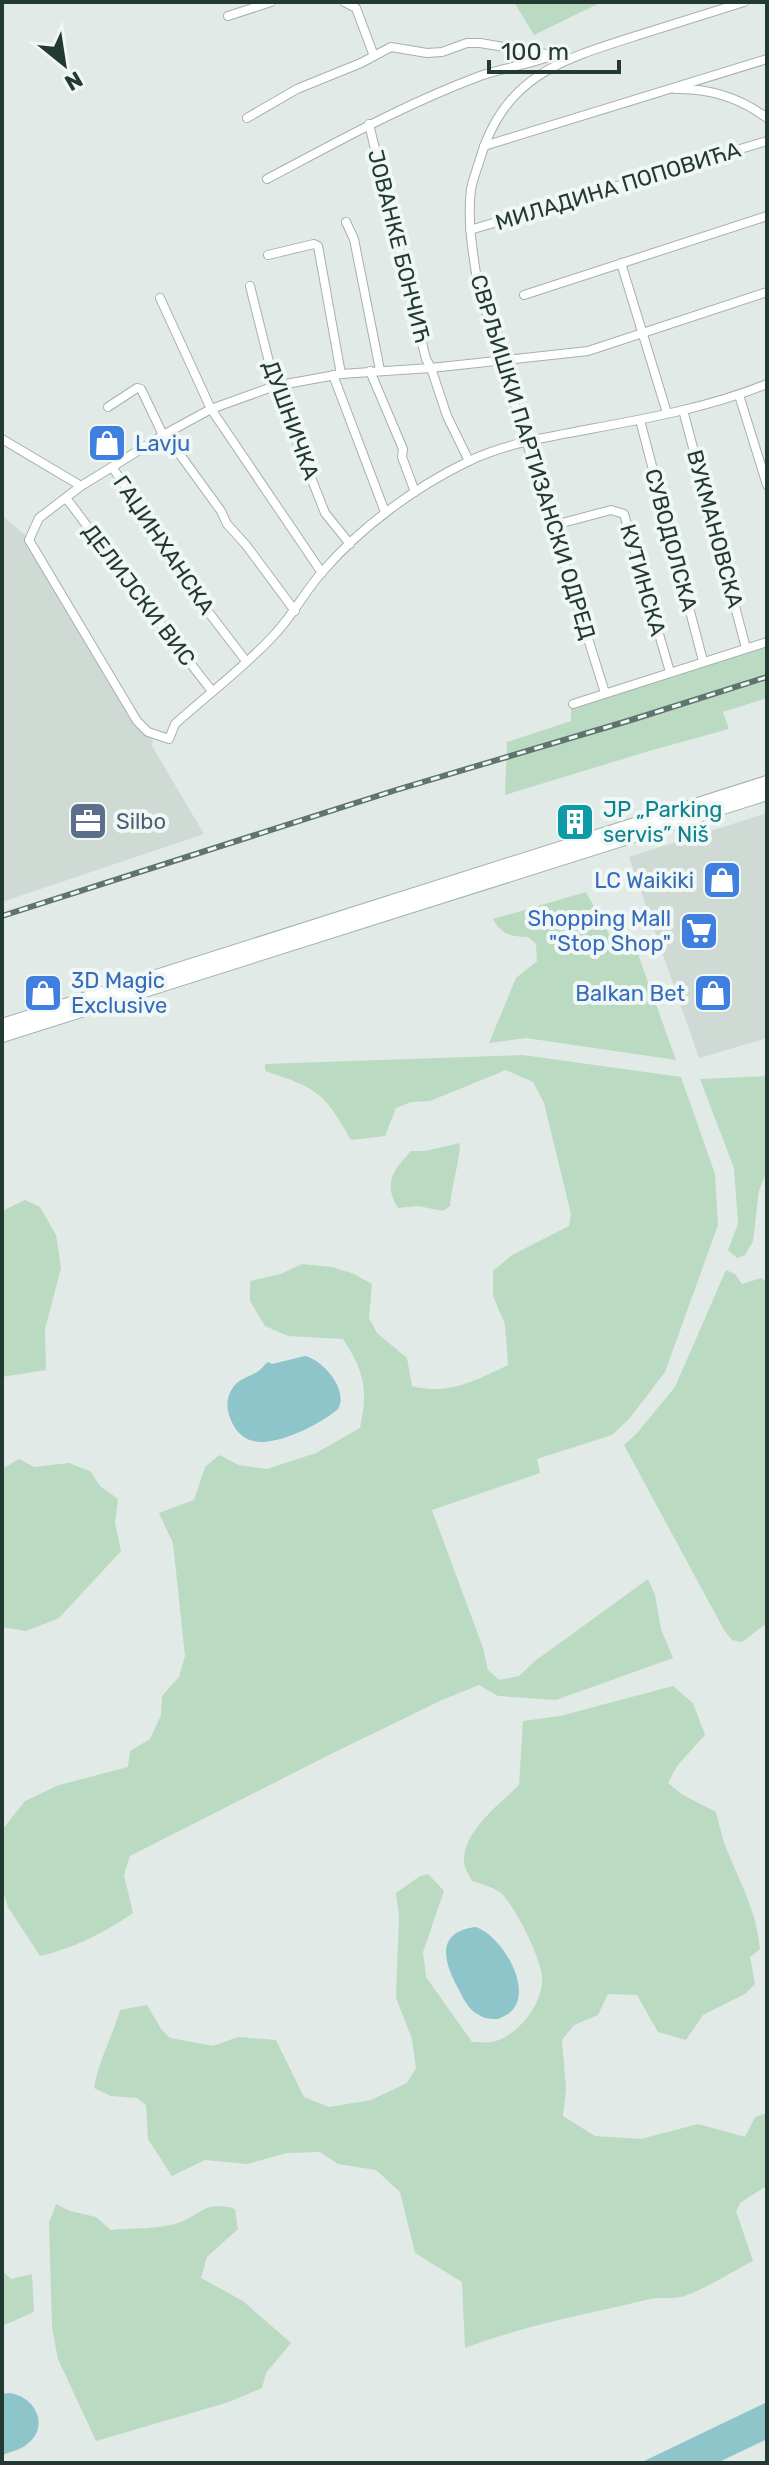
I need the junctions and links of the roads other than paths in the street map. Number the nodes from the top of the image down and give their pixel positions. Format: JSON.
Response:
{"nodes":[{"id":1,"x":271,"y":2,"type":"edge"},
{"id":2,"x":344,"y":2,"type":"edge"},
{"id":3,"x":744,"y":2,"type":"edge"},
{"id":4,"x":228,"y":16,"type":"dead end"},
{"id":5,"x":554,"y":55,"type":"junction"},
{"id":6,"x":374,"y":56,"type":"junction"},
{"id":7,"x":570,"y":58,"type":"junction"},
{"id":8,"x":767,"y":59,"type":"edge"},
{"id":9,"x":664,"y":89,"type":"junction"},
{"id":10,"x":247,"y":118,"type":"dead end"},
{"id":11,"x":767,"y":118,"type":"edge"},
{"id":12,"x":369,"y":124,"type":"junction"},
{"id":13,"x":767,"y":141,"type":"edge"},
{"id":14,"x":484,"y":146,"type":"junction"},
{"id":15,"x":267,"y":179,"type":"dead end"},
{"id":16,"x":767,"y":216,"type":"edge"},
{"id":17,"x":346,"y":222,"type":"dead end"},
{"id":18,"x":470,"y":230,"type":"junction"},
{"id":19,"x":268,"y":255,"type":"dead end"},
{"id":20,"x":621,"y":263,"type":"junction"},
{"id":21,"x":250,"y":286,"type":"dead end"},
{"id":22,"x":767,"y":292,"type":"edge"},
{"id":23,"x":524,"y":295,"type":"dead end"},
{"id":24,"x":160,"y":298,"type":"dead end"},
{"id":25,"x":643,"y":334,"type":"junction"},
{"id":26,"x":501,"y":361,"type":"junction"},
{"id":27,"x":431,"y":368,"type":"junction"},
{"id":28,"x":380,"y":370,"type":"junction"},
{"id":29,"x":370,"y":371,"type":"junction"},
{"id":30,"x":337,"y":374,"type":"junction"},
{"id":31,"x":767,"y":384,"type":"edge"},
{"id":32,"x":275,"y":386,"type":"junction"},
{"id":33,"x":739,"y":395,"type":"junction"},
{"id":34,"x":108,"y":407,"type":"dead end"},
{"id":35,"x":211,"y":409,"type":"junction"},
{"id":36,"x":683,"y":410,"type":"junction"},
{"id":37,"x":667,"y":413,"type":"junction"},
{"id":38,"x":640,"y":420,"type":"junction"},
{"id":39,"x":164,"y":434,"type":"junction"},
{"id":40,"x":2,"y":439,"type":"edge"},
{"id":41,"x":526,"y":441,"type":"junction"},
{"id":42,"x":469,"y":461,"type":"junction"},
{"id":43,"x":112,"y":467,"type":"junction"},
{"id":44,"x":767,"y":485,"type":"edge"},
{"id":45,"x":81,"y":486,"type":"junction"},
{"id":46,"x":415,"y":492,"type":"junction"},
{"id":47,"x":66,"y":498,"type":"junction"},
{"id":48,"x":385,"y":512,"type":"junction"},
{"id":49,"x":551,"y":526,"type":"junction"},
{"id":50,"x":350,"y":544,"type":"junction"},
{"id":51,"x":322,"y":573,"type":"junction"},
{"id":52,"x":295,"y":611,"type":"junction"},
{"id":53,"x":767,"y":642,"type":"edge"},
{"id":54,"x":746,"y":648,"type":"junction"},
{"id":55,"x":246,"y":661,"type":"junction"},
{"id":56,"x":703,"y":661,"type":"junction"},
{"id":57,"x":670,"y":672,"type":"junction"},
{"id":58,"x":212,"y":691,"type":"junction"},
{"id":59,"x":605,"y":693,"type":"junction"},
{"id":60,"x":573,"y":704,"type":"dead end"},
{"id":61,"x":767,"y":782,"type":"edge"},
{"id":62,"x":767,"y":794,"type":"edge"},
{"id":63,"x":2,"y":1025,"type":"edge"},
{"id":64,"x":2,"y":1036,"type":"edge"}],
"edges":[{"from":1,"to":4,"type":"street"},
{"from":2,"to":6,"type":"street"},
{"from":3,"to":7,"type":"street","name":"СВРЉИШКИ ПАРТИЗАНСКИ ОДРЕД"},
{"from":5,"to":6,"type":"street"},
{"from":5,"to":7,"type":"street"},
{"from":5,"to":12,"type":"street"},
{"from":6,"to":10,"type":"street"},
{"from":7,"to":14,"type":"street","name":"СВРЉИШКИ ПАРТИЗАНСКИ ОДРЕД"},
{"from":8,"to":9,"type":"street"},
{"from":9,"to":11,"type":"street"},
{"from":9,"to":14,"type":"street"},
{"from":12,"to":15,"type":"street"},
{"from":12,"to":27,"type":"street","name":"ЈОВАНКЕ БОНЧИЋ"},
{"from":13,"to":18,"type":"street","name":"МИЛАДИНА ПОПОВИЋА"},
{"from":14,"to":18,"type":"street","name":"СВРЉИШКИ ПАРТИЗАНСКИ ОДРЕД"},
{"from":16,"to":20,"type":"street"},
{"from":17,"to":28,"type":"street"},
{"from":18,"to":26,"type":"street","name":"СВРЉИШКИ ПАРТИЗАНСКИ ОДРЕД"},
{"from":19,"to":30,"type":"street"},
{"from":20,"to":23,"type":"street"},
{"from":20,"to":25,"type":"street"},
{"from":21,"to":32,"type":"street","name":"ДУШНИЧКА"},
{"from":22,"to":25,"type":"street"},
{"from":24,"to":35,"type":"street"},
{"from":25,"to":26,"type":"street"},
{"from":25,"to":37,"type":"street"},
{"from":26,"to":27,"type":"street"},
{"from":26,"to":41,"type":"street","name":"СВРЉИШКИ ПАРТИЗАНСКИ ОДРЕД"},
{"from":27,"to":28,"type":"street"},
{"from":27,"to":42,"type":"street","name":"ЈОВАНКЕ БОНЧИЋ"},
{"from":28,"to":29,"type":"street"},
{"from":29,"to":30,"type":"street"},
{"from":29,"to":46,"type":"street"},
{"from":30,"to":32,"type":"street"},
{"from":30,"to":48,"type":"street"},
{"from":31,"to":33,"type":"street"},
{"from":32,"to":35,"type":"street"},
{"from":32,"to":50,"type":"street","name":"ДУШНИЧКА"},
{"from":33,"to":36,"type":"street"},
{"from":33,"to":44,"type":"street"},
{"from":34,"to":39,"type":"street"},
{"from":35,"to":39,"type":"street"},
{"from":35,"to":51,"type":"street"},
{"from":36,"to":37,"type":"street"},
{"from":36,"to":54,"type":"street","name":"ВУКМАНОВСКА"},
{"from":37,"to":38,"type":"street"},
{"from":38,"to":41,"type":"street"},
{"from":38,"to":56,"type":"street","name":"СУВОДОЛСКА"},
{"from":39,"to":43,"type":"street"},
{"from":39,"to":52,"type":"street"},
{"from":40,"to":45,"type":"street"},
{"from":41,"to":42,"type":"street"},
{"from":41,"to":49,"type":"street","name":"СВРЉИШКИ ПАРТИЗАНСКИ ОДРЕД"},
{"from":42,"to":46,"type":"street"},
{"from":43,"to":45,"type":"street"},
{"from":43,"to":55,"type":"street","name":"ГАЏИНХАНСКА"},
{"from":45,"to":47,"type":"street"},
{"from":46,"to":48,"type":"street"},
{"from":47,"to":58,"type":"street","name":"ДЕЛИЈСКИ ВИС"},
{"from":47,"to":58,"type":"street"},
{"from":48,"to":50,"type":"street"},
{"from":49,"to":57,"type":"street","name":"КУТИНСКА"},
{"from":49,"to":59,"type":"street","name":"СВРЉИШКИ ПАРТИЗАНСКИ ОДРЕД"},
{"from":50,"to":51,"type":"street"},
{"from":51,"to":52,"type":"street"},
{"from":52,"to":55,"type":"street"},
{"from":53,"to":54,"type":"street"},
{"from":54,"to":56,"type":"street"},
{"from":55,"to":58,"type":"street"},
{"from":56,"to":57,"type":"street"},
{"from":57,"to":59,"type":"street"},
{"from":59,"to":60,"type":"street"},
{"from":61,"to":63,"type":"main road"},
{"from":62,"to":64,"type":"main road"}]}
